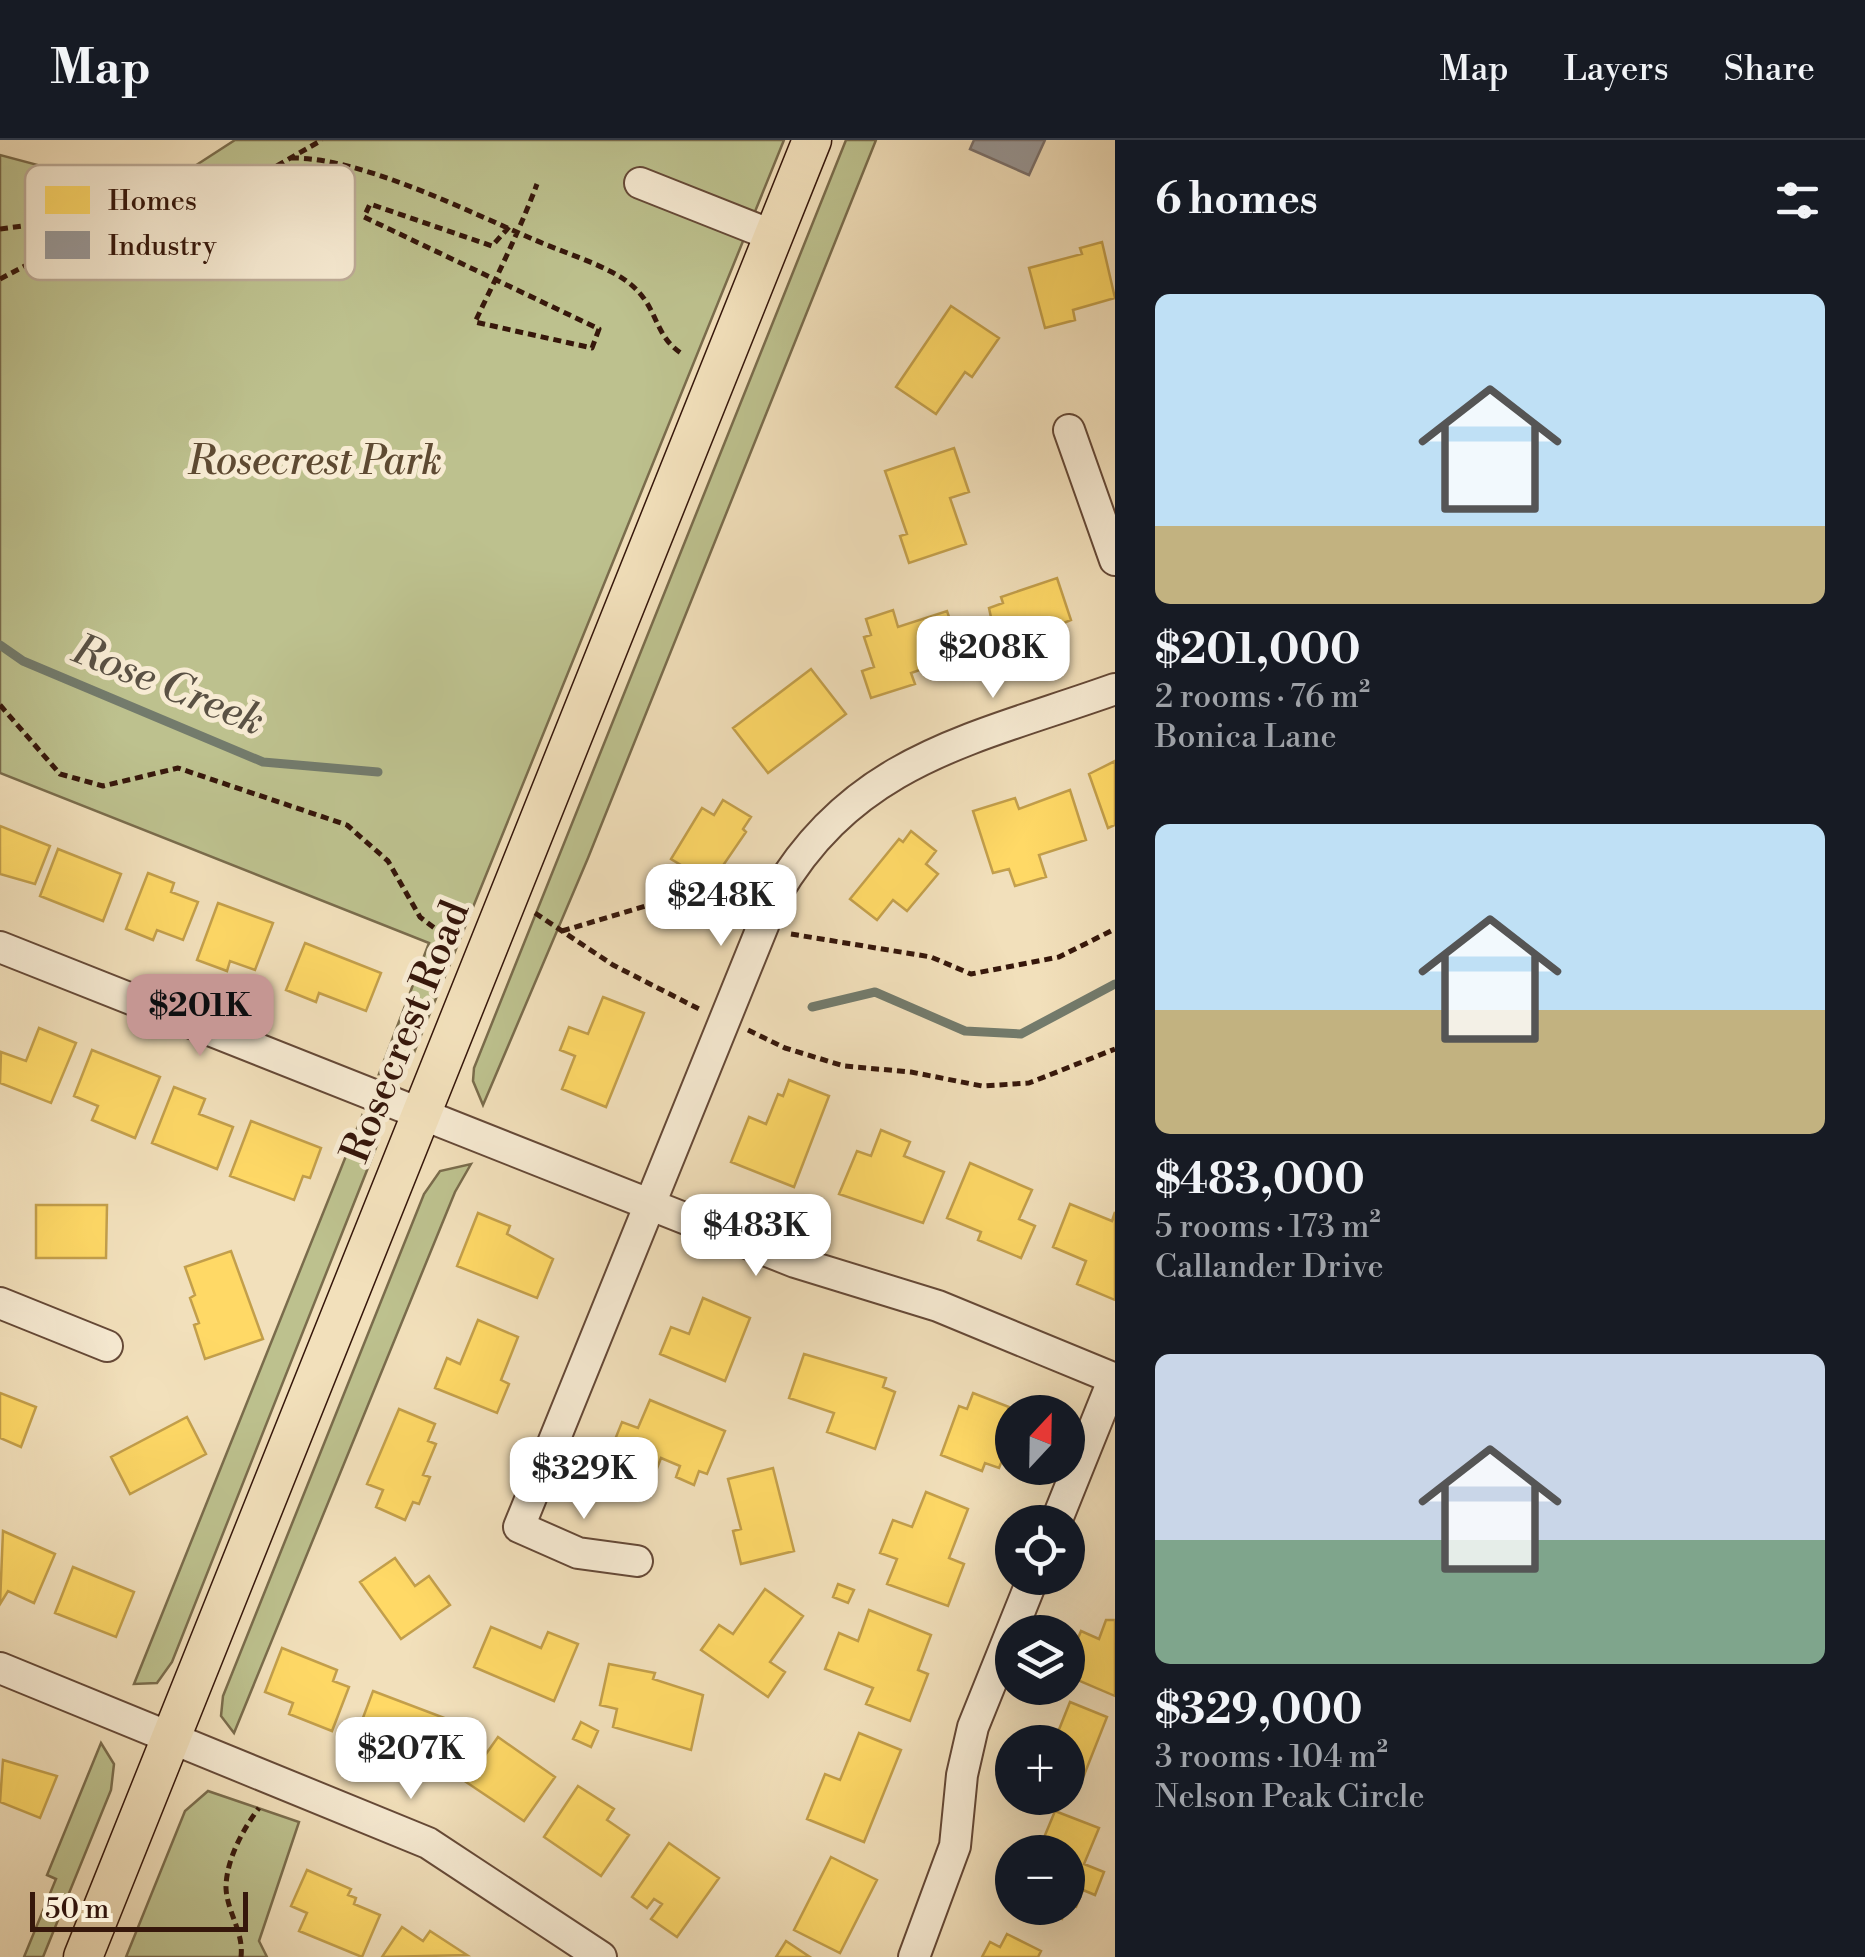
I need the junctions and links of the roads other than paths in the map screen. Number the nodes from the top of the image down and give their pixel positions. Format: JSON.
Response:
{"nodes":[{"id":1,"x":812,"y":140,"type":"edge"},
{"id":2,"x":640,"y":183,"type":"dead end"},
{"id":3,"x":774,"y":236,"type":"junction"},
{"id":4,"x":1069,"y":430,"type":"dead end"},
{"id":5,"x":1115,"y":560,"type":"edge"},
{"id":6,"x":1115,"y":689,"type":"edge"},
{"id":7,"x":0,"y":947,"type":"edge"},
{"id":8,"x":421,"y":1114,"type":"junction"},
{"id":9,"x":650,"y":1205,"type":"junction"},
{"id":10,"x":0,"y":1304,"type":"edge"},
{"id":11,"x":106,"y":1346,"type":"dead end"},
{"id":12,"x":1114,"y":1378,"type":"edge"},
{"id":13,"x":1063,"y":1505,"type":"edge"},
{"id":14,"x":637,"y":1562,"type":"dead end"},
{"id":15,"x":1026,"y":1595,"type":"edge"},
{"id":16,"x":0,"y":1668,"type":"edge"},
{"id":17,"x":171,"y":1736,"type":"junction"},
{"id":18,"x":83,"y":1957,"type":"edge"},
{"id":19,"x":601,"y":1957,"type":"edge"},
{"id":20,"x":914,"y":1957,"type":"edge"}],
"edges":[{"from":1,"to":3,"type":"main road","name":"Rosecrest Road"},
{"from":2,"to":3,"type":"street"},
{"from":3,"to":8,"type":"main road","name":"Rosecrest Road"},
{"from":4,"to":5,"type":"street"},
{"from":6,"to":9,"type":"street"},
{"from":7,"to":8,"type":"street"},
{"from":8,"to":9,"type":"street"},
{"from":8,"to":17,"type":"main road","name":"Rosecrest Road"},
{"from":9,"to":12,"type":"street"},
{"from":9,"to":14,"type":"street"},
{"from":10,"to":11,"type":"street"},
{"from":12,"to":13,"type":"street"},
{"from":15,"to":20,"type":"street"},
{"from":16,"to":17,"type":"street"},
{"from":17,"to":18,"type":"main road","name":"Rosecrest Road"},
{"from":17,"to":19,"type":"street"}]}
